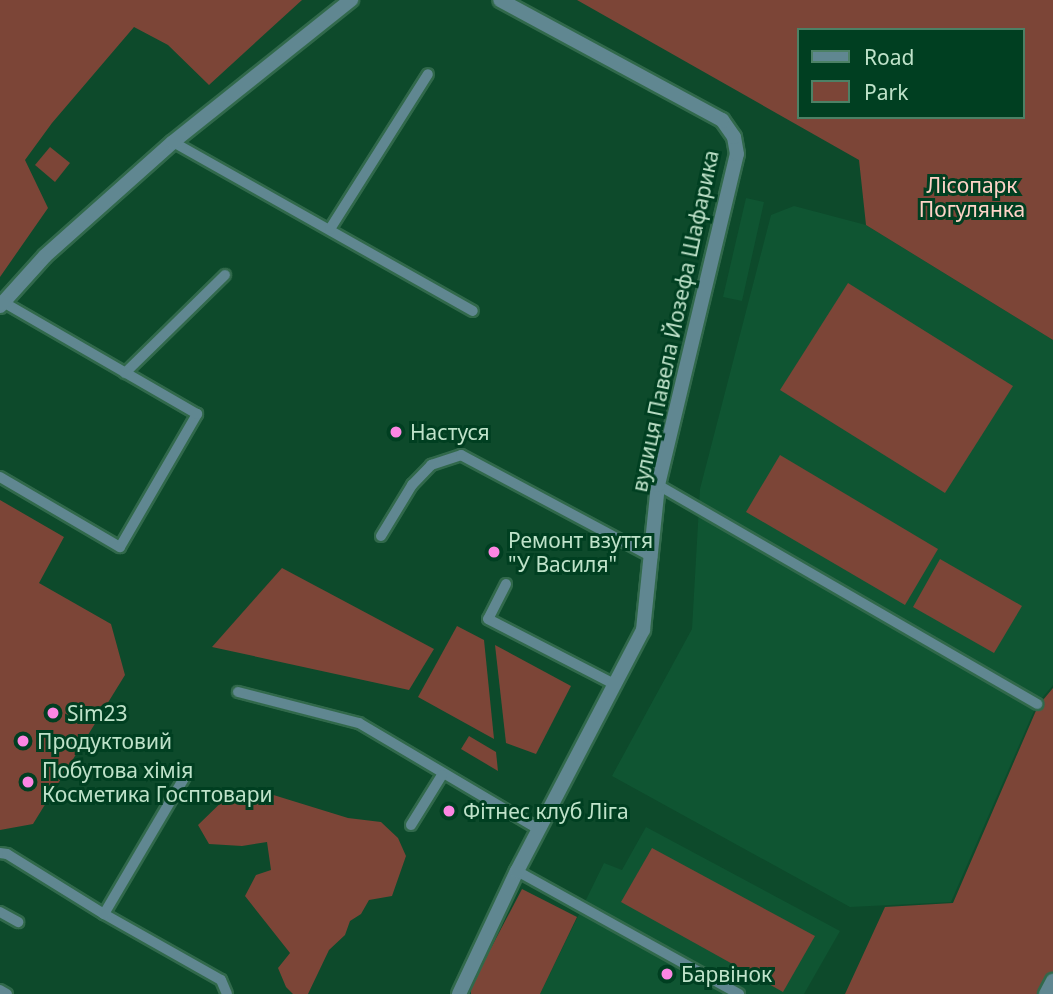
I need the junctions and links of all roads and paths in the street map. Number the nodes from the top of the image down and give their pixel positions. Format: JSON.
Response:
{"nodes":[{"id":1,"x":351,"y":0,"type":"edge"},
{"id":2,"x":500,"y":0,"type":"edge"},
{"id":3,"x":428,"y":74,"type":"dead end"},
{"id":4,"x":173,"y":142,"type":"junction"},
{"id":5,"x":330,"y":229,"type":"junction"},
{"id":6,"x":225,"y":275,"type":"dead end"},
{"id":7,"x":1,"y":304,"type":"edge"},
{"id":8,"x":473,"y":311,"type":"dead end"},
{"id":9,"x":125,"y":373,"type":"junction"},
{"id":10,"x":0,"y":477,"type":"edge"},
{"id":11,"x":658,"y":485,"type":"junction"},
{"id":12,"x":381,"y":536,"type":"dead end"},
{"id":13,"x":652,"y":557,"type":"junction"},
{"id":14,"x":506,"y":584,"type":"dead end"},
{"id":15,"x":617,"y":685,"type":"junction"},
{"id":16,"x":238,"y":692,"type":"dead end"},
{"id":17,"x":1037,"y":704,"type":"dead end"},
{"id":18,"x":187,"y":773,"type":"dead end"},
{"id":19,"x":442,"y":775,"type":"junction"},
{"id":20,"x":411,"y":825,"type":"dead end"},
{"id":21,"x":540,"y":830,"type":"junction"},
{"id":22,"x":0,"y":853,"type":"edge"},
{"id":23,"x":517,"y":871,"type":"junction"},
{"id":24,"x":0,"y":912,"type":"edge"},
{"id":25,"x":104,"y":914,"type":"junction"},
{"id":26,"x":18,"y":922,"type":"dead end"},
{"id":27,"x":1053,"y":981,"type":"edge"},
{"id":28,"x":0,"y":990,"type":"edge"},
{"id":29,"x":458,"y":993,"type":"edge"},
{"id":30,"x":7,"y":994,"type":"edge"},
{"id":31,"x":227,"y":994,"type":"edge"},
{"id":32,"x":739,"y":994,"type":"edge"},
{"id":33,"x":1046,"y":994,"type":"edge"}],
"edges":[{"from":1,"to":4,"type":"street"},
{"from":2,"to":11,"type":"street","name":"вулиця Павела Йозефа Шафарика"},
{"from":3,"to":5,"type":"lane"},
{"from":4,"to":5,"type":"lane"},
{"from":4,"to":7,"type":"street"},
{"from":5,"to":8,"type":"lane"},
{"from":6,"to":9,"type":"lane"},
{"from":7,"to":9,"type":"lane"},
{"from":9,"to":10,"type":"lane"},
{"from":11,"to":13,"type":"street","name":"вулиця Павела Йозефа Шафарика"},
{"from":11,"to":17,"type":"lane"},
{"from":12,"to":13,"type":"lane"},
{"from":13,"to":15,"type":"street","name":"вулиця Павела Йозефа Шафарика"},
{"from":14,"to":15,"type":"lane"},
{"from":15,"to":21,"type":"street","name":"вулиця Павела Йозефа Шафарика"},
{"from":16,"to":19,"type":"lane"},
{"from":18,"to":25,"type":"lane"},
{"from":19,"to":20,"type":"lane"},
{"from":19,"to":21,"type":"lane"},
{"from":21,"to":23,"type":"street","name":"вулиця Павела Йозефа Шафарика"},
{"from":22,"to":25,"type":"lane"},
{"from":23,"to":29,"type":"street","name":"вулиця Павела Йозефа Шафарика"},
{"from":23,"to":32,"type":"lane"},
{"from":24,"to":26,"type":"lane"},
{"from":25,"to":31,"type":"lane"},
{"from":27,"to":33,"type":"street"},
{"from":28,"to":30,"type":"lane"}]}
